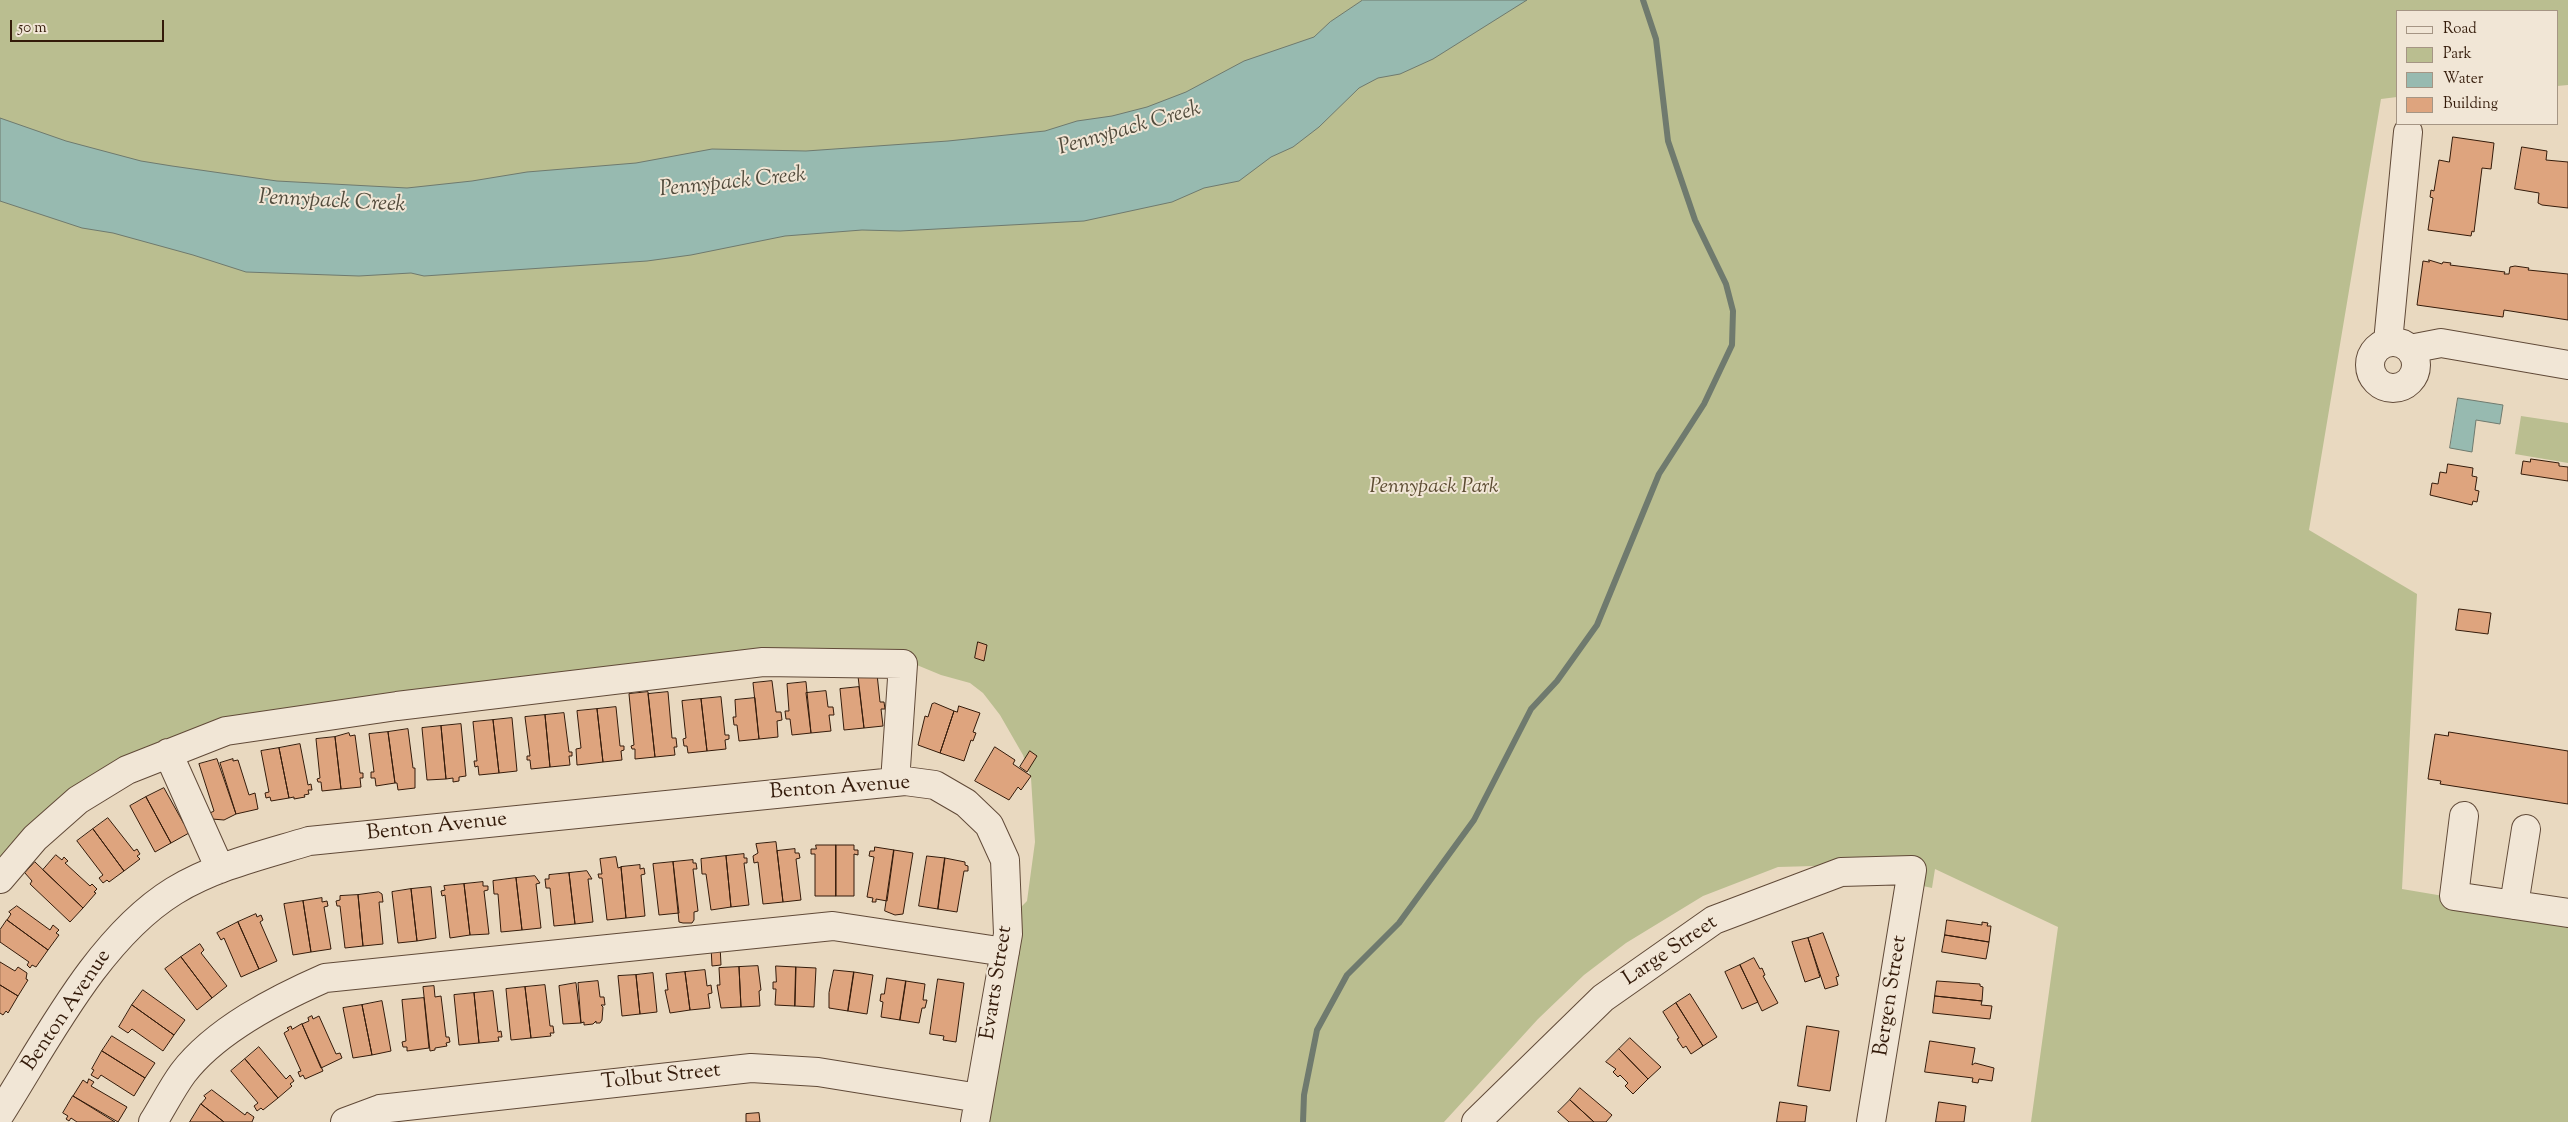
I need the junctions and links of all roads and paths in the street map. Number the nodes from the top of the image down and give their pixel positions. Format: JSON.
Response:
{"nodes":[{"id":1,"x":2408,"y":132,"type":"dead end"},
{"id":2,"x":2568,"y":365,"type":"edge"},
{"id":3,"x":168,"y":753,"type":"junction"},
{"id":4,"x":895,"y":782,"type":"junction"},
{"id":5,"x":2464,"y":816,"type":"dead end"},
{"id":6,"x":983,"y":819,"type":"joint"},
{"id":7,"x":2526,"y":829,"type":"dead end"},
{"id":8,"x":220,"y":869,"type":"junction"},
{"id":9,"x":1912,"y":870,"type":"joint"},
{"id":10,"x":0,"y":879,"type":"edge"},
{"id":11,"x":2514,"y":905,"type":"junction"},
{"id":12,"x":2568,"y":913,"type":"edge"},
{"id":13,"x":1005,"y":952,"type":"junction"},
{"id":14,"x":977,"y":1110,"type":"edge"},
{"id":15,"x":0,"y":1114,"type":"edge"},
{"id":16,"x":153,"y":1122,"type":"edge"},
{"id":17,"x":345,"y":1122,"type":"edge"},
{"id":18,"x":1476,"y":1122,"type":"edge"},
{"id":19,"x":1871,"y":1122,"type":"edge"}],
"edges":[{"from":1,"to":2,"type":"street"},
{"from":3,"to":4,"type":"street"},
{"from":3,"to":8,"type":"street"},
{"from":3,"to":10,"type":"street"},
{"from":4,"to":6,"type":"street","name":"Benton Avenue"},
{"from":4,"to":8,"type":"street","name":"Benton Avenue"},
{"from":5,"to":11,"type":"street"},
{"from":6,"to":13,"type":"street","name":"Evarts Street"},
{"from":7,"to":11,"type":"street"},
{"from":8,"to":15,"type":"street","name":"Benton Avenue"},
{"from":9,"to":18,"type":"street","name":"Large Street"},
{"from":9,"to":19,"type":"street","name":"Bergen Street"},
{"from":11,"to":12,"type":"street"},
{"from":13,"to":14,"type":"street","name":"Evarts Street"},
{"from":13,"to":16,"type":"street"},
{"from":14,"to":17,"type":"street","name":"Tolbut Street"}]}
